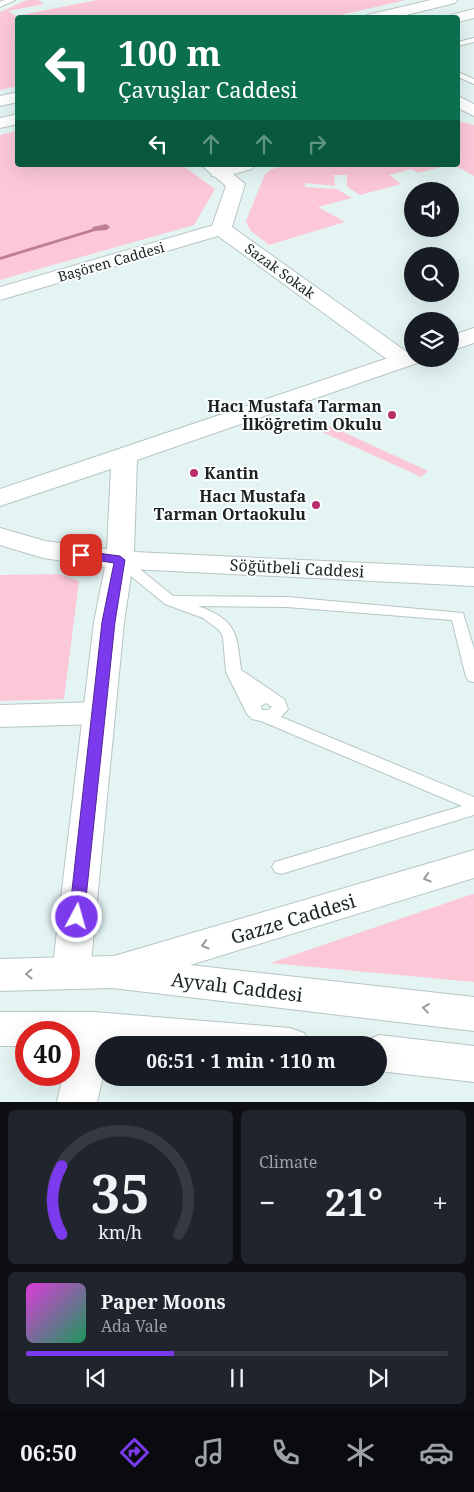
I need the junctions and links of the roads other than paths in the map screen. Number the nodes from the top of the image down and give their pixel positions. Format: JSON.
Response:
{"nodes":[{"id":1,"x":11,"y":0,"type":"edge"},
{"id":2,"x":450,"y":0,"type":"edge"},
{"id":3,"x":0,"y":5,"type":"edge"},
{"id":4,"x":474,"y":13,"type":"edge"},
{"id":5,"x":385,"y":15,"type":"edge"},
{"id":6,"x":460,"y":17,"type":"edge"},
{"id":7,"x":474,"y":40,"type":"edge"},
{"id":8,"x":460,"y":44,"type":"edge"},
{"id":9,"x":460,"y":75,"type":"edge"},
{"id":10,"x":474,"y":82,"type":"edge"},
{"id":11,"x":15,"y":98,"type":"edge"},
{"id":12,"x":0,"y":101,"type":"edge"},
{"id":13,"x":15,"y":119,"type":"edge"},
{"id":14,"x":0,"y":122,"type":"edge"},
{"id":15,"x":215,"y":168,"type":"edge"},
{"id":16,"x":221,"y":229,"type":"junction"},
{"id":17,"x":0,"y":294,"type":"edge"},
{"id":18,"x":474,"y":335,"type":"edge"},
{"id":19,"x":459,"y":341,"type":"edge"},
{"id":20,"x":404,"y":355,"type":"edge"},
{"id":21,"x":404,"y":359,"type":"edge"},
{"id":22,"x":124,"y":456,"type":"junction"},
{"id":23,"x":0,"y":498,"type":"edge"},
{"id":24,"x":0,"y":536,"type":"edge"},
{"id":25,"x":120,"y":560,"type":"junction"},
{"id":26,"x":474,"y":577,"type":"edge"},
{"id":27,"x":170,"y":600,"type":"junction"},
{"id":28,"x":234,"y":672,"type":"junction"},
{"id":29,"x":474,"y":677,"type":"edge"},
{"id":30,"x":268,"y":697,"type":"junction"},
{"id":31,"x":252,"y":707,"type":"junction"},
{"id":32,"x":99,"y":713,"type":"junction"},
{"id":33,"x":273,"y":713,"type":"junction"},
{"id":34,"x":0,"y":716,"type":"edge"},
{"id":35,"x":474,"y":804,"type":"edge"},
{"id":36,"x":474,"y":809,"type":"edge"},
{"id":37,"x":474,"y":864,"type":"edge"},
{"id":38,"x":281,"y":867,"type":"dead end"},
{"id":39,"x":112,"y":972,"type":"junction"},
{"id":40,"x":71,"y":973,"type":"junction"},
{"id":41,"x":0,"y":975,"type":"edge"},
{"id":42,"x":474,"y":1014,"type":"edge"},
{"id":43,"x":0,"y":1028,"type":"edge"},
{"id":44,"x":94,"y":1029,"type":"junction"},
{"id":45,"x":180,"y":1036,"type":"edge"},
{"id":46,"x":387,"y":1054,"type":"edge"},
{"id":47,"x":474,"y":1064,"type":"edge"},
{"id":48,"x":77,"y":1102,"type":"edge"}],
"edges":[{"from":1,"to":3,"type":"lane"},
{"from":2,"to":5,"type":"street"},
{"from":4,"to":6,"type":"street"},
{"from":7,"to":8,"type":"lane"},
{"from":9,"to":10,"type":"lane"},
{"from":11,"to":12,"type":"street"},
{"from":13,"to":14,"type":"street"},
{"from":15,"to":16,"type":"street"},
{"from":16,"to":17,"type":"street","name":"Başören Caddesi"},
{"from":16,"to":20,"type":"street","name":"Sazak Sokak"},
{"from":18,"to":19,"type":"street"},
{"from":21,"to":22,"type":"street"},
{"from":22,"to":23,"type":"street"},
{"from":22,"to":25,"type":"street"},
{"from":24,"to":25,"type":"street","name":"Söğütbeli Caddesi"},
{"from":25,"to":26,"type":"street","name":"Söğütbeli Caddesi"},
{"from":25,"to":27,"type":"lane"},
{"from":25,"to":32,"type":"street"},
{"from":27,"to":28,"type":"lane"},
{"from":27,"to":29,"type":"lane"},
{"from":28,"to":30,"type":"lane"},
{"from":28,"to":31,"type":"lane"},
{"from":30,"to":31,"type":"lane"},
{"from":30,"to":33,"type":"lane"},
{"from":31,"to":33,"type":"lane"},
{"from":32,"to":34,"type":"street"},
{"from":32,"to":40,"type":"street"},
{"from":33,"to":35,"type":"lane"},
{"from":36,"to":38,"type":"lane"},
{"from":37,"to":39,"type":"street","name":"Gazze Caddesi","one_way":true},
{"from":39,"to":40,"type":"street","name":"Ayvalı Caddesi"},
{"from":42,"to":39,"type":"street","name":"Ayvalı Caddesi","one_way":true},
{"from":40,"to":41,"type":"street","name":"Ayvalı Caddesi","one_way":true},
{"from":43,"to":44,"type":"street"},
{"from":44,"to":45,"type":"street"},
{"from":44,"to":48,"type":"street"},
{"from":46,"to":47,"type":"street"}]}
